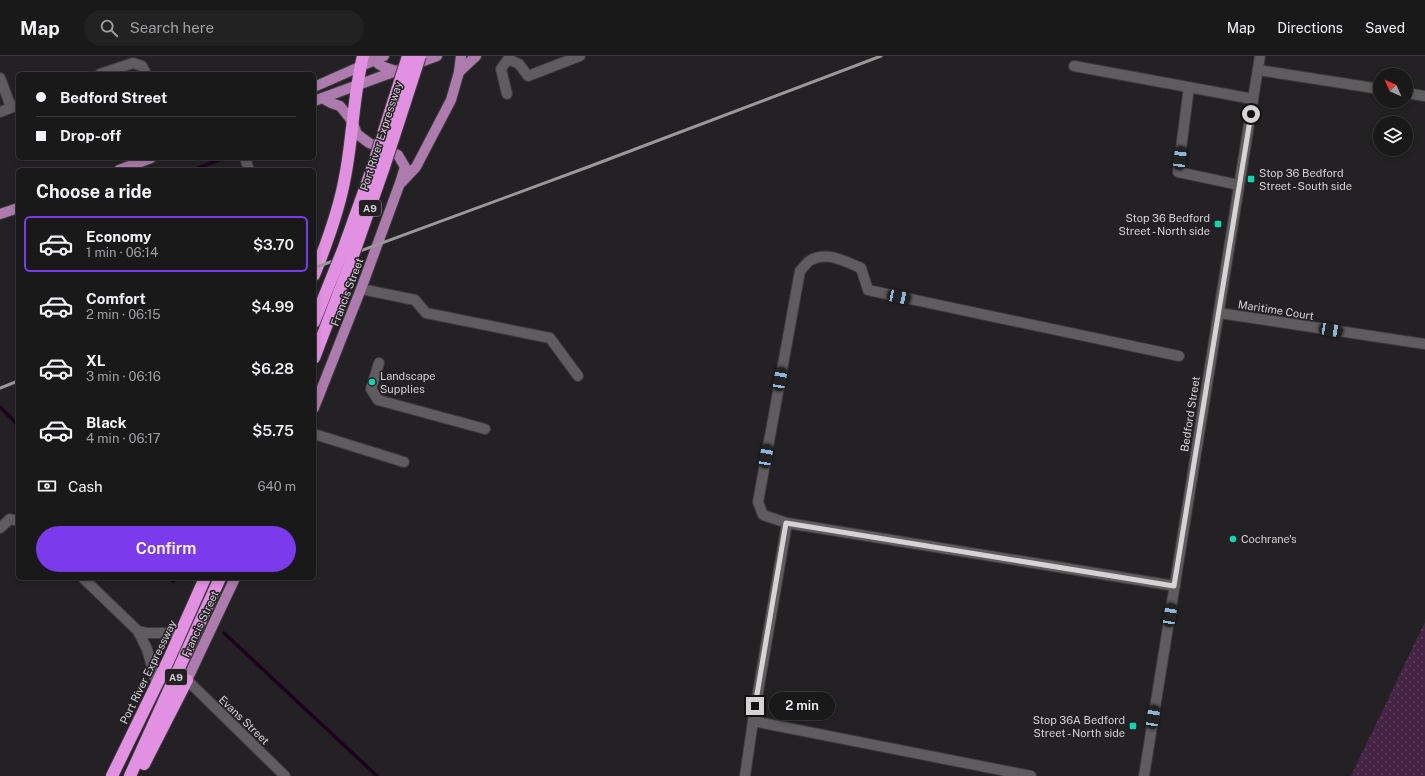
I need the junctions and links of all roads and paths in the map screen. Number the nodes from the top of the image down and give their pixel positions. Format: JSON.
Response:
{"nodes":[{"id":1,"x":384,"y":56,"type":"edge"},
{"id":2,"x":408,"y":56,"type":"edge"},
{"id":3,"x":420,"y":56,"type":"edge"},
{"id":4,"x":438,"y":56,"type":"edge"},
{"id":5,"x":461,"y":56,"type":"edge"},
{"id":6,"x":476,"y":56,"type":"edge"},
{"id":7,"x":580,"y":56,"type":"edge"},
{"id":8,"x":1260,"y":56,"type":"edge"},
{"id":9,"x":367,"y":60,"type":"edge"},
{"id":10,"x":1074,"y":66,"type":"dead end"},
{"id":11,"x":1258,"y":70,"type":"junction"},
{"id":12,"x":396,"y":71,"type":"junction"},
{"id":13,"x":106,"y":72,"type":"edge"},
{"id":14,"x":145,"y":72,"type":"edge"},
{"id":15,"x":459,"y":72,"type":"junction"},
{"id":16,"x":0,"y":78,"type":"edge"},
{"id":17,"x":358,"y":85,"type":"junction"},
{"id":18,"x":316,"y":86,"type":"edge"},
{"id":19,"x":1188,"y":87,"type":"junction"},
{"id":20,"x":1373,"y":88,"type":"edge"},
{"id":21,"x":507,"y":94,"type":"dead end"},
{"id":22,"x":1413,"y":94,"type":"edge"},
{"id":23,"x":1425,"y":96,"type":"edge"},
{"id":24,"x":1253,"y":99,"type":"junction"},
{"id":25,"x":318,"y":100,"type":"edge"},
{"id":26,"x":14,"y":106,"type":"edge"},
{"id":27,"x":0,"y":112,"type":"edge"},
{"id":28,"x":352,"y":122,"type":"junction"},
{"id":29,"x":146,"y":160,"type":"edge"},
{"id":30,"x":124,"y":168,"type":"edge"},
{"id":31,"x":400,"y":183,"type":"junction"},
{"id":32,"x":1240,"y":186,"type":"junction"},
{"id":33,"x":16,"y":209,"type":"edge"},
{"id":34,"x":0,"y":214,"type":"edge"},
{"id":35,"x":316,"y":270,"type":"edge"},
{"id":36,"x":361,"y":289,"type":"junction"},
{"id":37,"x":1218,"y":313,"type":"junction"},
{"id":38,"x":316,"y":317,"type":"edge"},
{"id":39,"x":1425,"y":344,"type":"edge"},
{"id":40,"x":316,"y":353,"type":"edge"},
{"id":41,"x":1179,"y":356,"type":"dead end"},
{"id":42,"x":379,"y":363,"type":"dead end"},
{"id":43,"x":578,"y":376,"type":"dead end"},
{"id":44,"x":316,"y":403,"type":"edge"},
{"id":45,"x":484,"y":429,"type":"dead end"},
{"id":46,"x":316,"y":435,"type":"edge"},
{"id":47,"x":404,"y":462,"type":"dead end"},
{"id":48,"x":16,"y":520,"type":"edge"},
{"id":49,"x":786,"y":523,"type":"junction"},
{"id":50,"x":0,"y":528,"type":"edge"},
{"id":51,"x":85,"y":580,"type":"edge"},
{"id":52,"x":198,"y":580,"type":"edge"},
{"id":53,"x":204,"y":580,"type":"edge"},
{"id":54,"x":219,"y":580,"type":"edge"},
{"id":55,"x":234,"y":580,"type":"edge"},
{"id":56,"x":1174,"y":586,"type":"junction"},
{"id":57,"x":138,"y":631,"type":"junction"},
{"id":58,"x":181,"y":633,"type":"junction"},
{"id":59,"x":187,"y":680,"type":"junction"},
{"id":60,"x":157,"y":685,"type":"junction"},
{"id":61,"x":753,"y":721,"type":"junction"},
{"id":62,"x":112,"y":776,"type":"edge"},
{"id":63,"x":130,"y":776,"type":"edge"},
{"id":64,"x":138,"y":776,"type":"edge"},
{"id":65,"x":285,"y":776,"type":"edge"},
{"id":66,"x":745,"y":776,"type":"edge"},
{"id":67,"x":1031,"y":776,"type":"edge"},
{"id":68,"x":1144,"y":776,"type":"edge"}],
"edges":[{"from":1,"to":9,"type":"main road"},
{"from":2,"to":38,"type":"highway","name":"Port River Expressway","number":"A9","bridge":true},
{"from":3,"to":40,"type":"highway","name":"Port River Expressway","number":"A9","bridge":true},
{"from":4,"to":12,"type":"main road"},
{"from":5,"to":15,"type":"main road"},
{"from":6,"to":15,"type":"main road"},
{"from":7,"to":21,"type":"street"},
{"from":8,"to":11,"type":"street","name":"Bedford Street"},
{"from":9,"to":12,"type":"main road"},
{"from":9,"to":17,"type":"highway"},
{"from":9,"to":18,"type":"main road"},
{"from":10,"to":19,"type":"street"},
{"from":11,"to":20,"type":"street"},
{"from":11,"to":24,"type":"street","name":"Bedford Street"},
{"from":12,"to":17,"type":"main road"},
{"from":13,"to":14,"type":"street"},
{"from":15,"to":31,"type":"main road"},
{"from":16,"to":26,"type":"street"},
{"from":17,"to":25,"type":"main road"},
{"from":17,"to":28,"type":"highway"},
{"from":19,"to":24,"type":"street"},
{"from":19,"to":32,"type":"street"},
{"from":22,"to":23,"type":"street"},
{"from":24,"to":32,"type":"street","name":"Bedford Street"},
{"from":25,"to":28,"type":"main road"},
{"from":26,"to":27,"type":"street"},
{"from":28,"to":31,"type":"main road"},
{"from":28,"to":35,"type":"highway"},
{"from":29,"to":30,"type":"main road"},
{"from":31,"to":36,"type":"main road","name":"Francis Street"},
{"from":32,"to":37,"type":"street","name":"Bedford Street"},
{"from":33,"to":34,"type":"main road"},
{"from":36,"to":43,"type":"street"},
{"from":36,"to":44,"type":"main road","name":"Francis Street"},
{"from":37,"to":39,"type":"street","name":"Maritime Court"},
{"from":37,"to":56,"type":"street","name":"Bedford Street"},
{"from":41,"to":49,"type":"street"},
{"from":42,"to":45,"type":"street"},
{"from":46,"to":47,"type":"street"},
{"from":48,"to":50,"type":"street"},
{"from":49,"to":56,"type":"street"},
{"from":49,"to":61,"type":"street"},
{"from":51,"to":57,"type":"street"},
{"from":52,"to":58,"type":"highway"},
{"from":53,"to":58,"type":"highway","name":"Port River Expressway","number":"A9"},
{"from":54,"to":63,"type":"highway","number":"A9"},
{"from":55,"to":59,"type":"main road","name":"Francis Street"},
{"from":56,"to":68,"type":"street","name":"Bedford Street"},
{"from":57,"to":58,"type":"street"},
{"from":57,"to":60,"type":"street"},
{"from":58,"to":60,"type":"highway","name":"Port River Expressway","number":"A9"},
{"from":59,"to":64,"type":"highway"},
{"from":59,"to":65,"type":"street","name":"Evans Street"},
{"from":60,"to":62,"type":"highway","name":"Port River Expressway","number":"A9"},
{"from":61,"to":66,"type":"street"},
{"from":61,"to":67,"type":"street"}]}
